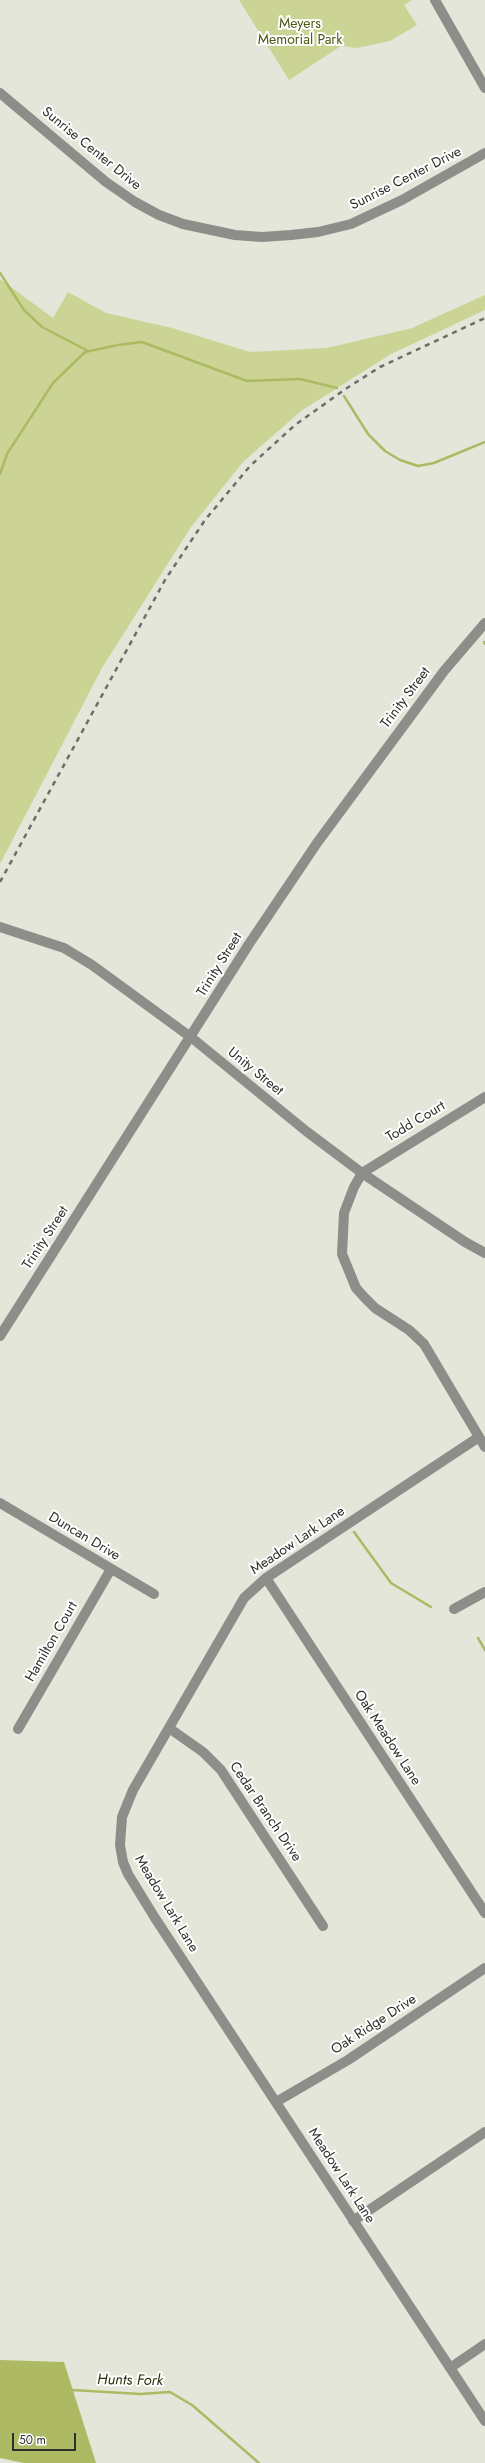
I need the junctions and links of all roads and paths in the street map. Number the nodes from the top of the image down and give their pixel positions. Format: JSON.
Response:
{"nodes":[{"id":1,"x":435,"y":0,"type":"edge"},
{"id":2,"x":485,"y":88,"type":"edge"},
{"id":3,"x":0,"y":93,"type":"edge"},
{"id":4,"x":485,"y":154,"type":"edge"},
{"id":5,"x":485,"y":623,"type":"edge"},
{"id":6,"x":0,"y":927,"type":"edge"},
{"id":7,"x":192,"y":1038,"type":"junction"},
{"id":8,"x":485,"y":1097,"type":"edge"},
{"id":9,"x":362,"y":1173,"type":"junction"},
{"id":10,"x":485,"y":1253,"type":"edge"},
{"id":11,"x":0,"y":1336,"type":"edge"},
{"id":12,"x":479,"y":1437,"type":"junction"},
{"id":13,"x":485,"y":1447,"type":"edge"},
{"id":14,"x":0,"y":1503,"type":"edge"},
{"id":15,"x":110,"y":1569,"type":"junction"},
{"id":16,"x":266,"y":1578,"type":"junction"},
{"id":17,"x":485,"y":1592,"type":"edge"},
{"id":18,"x":154,"y":1594,"type":"dead end"},
{"id":19,"x":454,"y":1609,"type":"dead end"},
{"id":20,"x":169,"y":1728,"type":"junction"},
{"id":21,"x":18,"y":1729,"type":"dead end"},
{"id":22,"x":485,"y":1913,"type":"edge"},
{"id":23,"x":323,"y":1926,"type":"dead end"},
{"id":24,"x":485,"y":1968,"type":"edge"},
{"id":25,"x":276,"y":2102,"type":"junction"},
{"id":26,"x":485,"y":2132,"type":"edge"},
{"id":27,"x":353,"y":2221,"type":"junction"},
{"id":28,"x":485,"y":2344,"type":"edge"},
{"id":29,"x":450,"y":2368,"type":"junction"},
{"id":30,"x":485,"y":2421,"type":"edge"}],
"edges":[{"from":1,"to":2,"type":"street"},
{"from":3,"to":4,"type":"street","name":"Sunrise Center Drive"},
{"from":5,"to":7,"type":"street","name":"Trinity Street"},
{"from":6,"to":7,"type":"street","name":"Unity Street"},
{"from":7,"to":9,"type":"street","name":"Unity Street"},
{"from":7,"to":11,"type":"street","name":"Trinity Street"},
{"from":8,"to":9,"type":"street","name":"Todd Court"},
{"from":9,"to":10,"type":"street","name":"Unity Street"},
{"from":9,"to":12,"type":"street"},
{"from":12,"to":13,"type":"street"},
{"from":12,"to":16,"type":"street","name":"Meadow Lark Lane"},
{"from":14,"to":15,"type":"street","name":"Duncan Drive"},
{"from":15,"to":18,"type":"street","name":"Duncan Drive"},
{"from":15,"to":21,"type":"street","name":"Hamilton Court"},
{"from":16,"to":20,"type":"street","name":"Meadow Lark Lane"},
{"from":16,"to":22,"type":"street","name":"Oak Meadow Lane"},
{"from":17,"to":19,"type":"street"},
{"from":20,"to":23,"type":"street","name":"Cedar Branch Drive"},
{"from":20,"to":25,"type":"street","name":"Meadow Lark Lane"},
{"from":24,"to":25,"type":"street","name":"Oak Ridge Drive"},
{"from":25,"to":27,"type":"street","name":"Meadow Lark Lane"},
{"from":26,"to":27,"type":"street"},
{"from":27,"to":29,"type":"street","name":"Meadow Lark Lane"},
{"from":28,"to":29,"type":"street"},
{"from":29,"to":30,"type":"street","name":"Meadow Lark Lane"}]}
